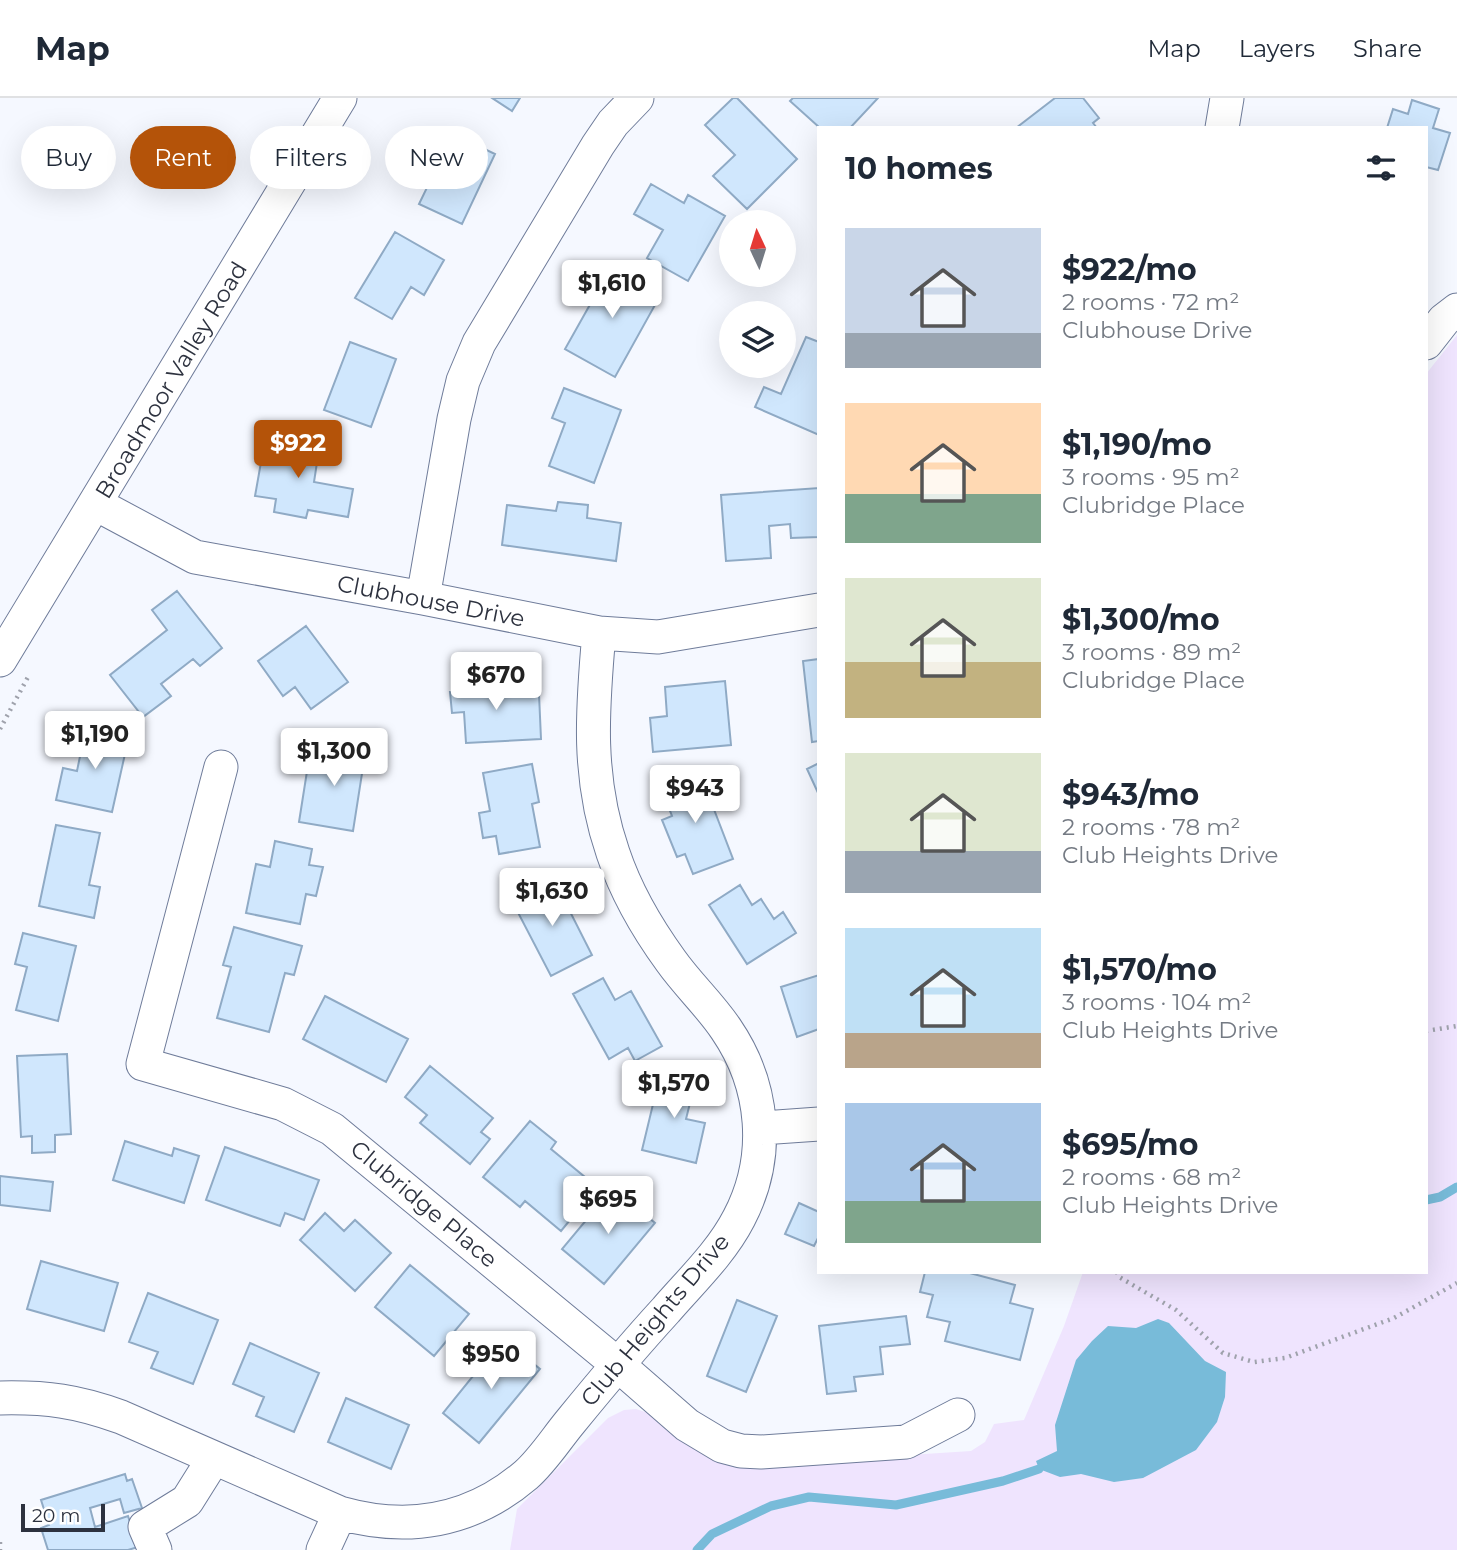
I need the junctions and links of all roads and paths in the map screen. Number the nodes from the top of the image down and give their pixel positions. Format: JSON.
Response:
{"nodes":[{"id":1,"x":340,"y":98,"type":"edge"},
{"id":2,"x":637,"y":98,"type":"edge"},
{"id":3,"x":1227,"y":98,"type":"edge"},
{"id":4,"x":1222,"y":126,"type":"edge"},
{"id":5,"x":1457,"y":310,"type":"edge"},
{"id":6,"x":1428,"y":340,"type":"edge"},
{"id":7,"x":96,"y":504,"type":"junction"},
{"id":8,"x":423,"y":598,"type":"junction"},
{"id":9,"x":817,"y":610,"type":"edge"},
{"id":10,"x":599,"y":633,"type":"junction"},
{"id":11,"x":0,"y":660,"type":"edge"},
{"id":12,"x":221,"y":767,"type":"dead end"},
{"id":13,"x":1457,"y":1026,"type":"edge"},
{"id":14,"x":1428,"y":1031,"type":"edge"},
{"id":15,"x":817,"y":1124,"type":"edge"},
{"id":16,"x":761,"y":1128,"type":"junction"},
{"id":17,"x":1118,"y":1274,"type":"edge"},
{"id":18,"x":1457,"y":1283,"type":"edge"},
{"id":19,"x":617,"y":1364,"type":"junction"},
{"id":20,"x":0,"y":1398,"type":"edge"},
{"id":21,"x":958,"y":1415,"type":"dead end"},
{"id":22,"x":214,"y":1458,"type":"junction"},
{"id":23,"x":340,"y":1513,"type":"junction"},
{"id":24,"x":0,"y":1542,"type":"edge"},
{"id":25,"x":1,"y":1550,"type":"edge"},
{"id":26,"x":155,"y":1550,"type":"edge"},
{"id":27,"x":323,"y":1550,"type":"edge"}],
"edges":[{"from":1,"to":7,"type":"street","name":"Broadmoor Valley Road"},
{"from":2,"to":8,"type":"street"},
{"from":3,"to":4,"type":"street"},
{"from":5,"to":6,"type":"street"},
{"from":7,"to":8,"type":"street","name":"Clubhouse Drive"},
{"from":7,"to":11,"type":"street","name":"Broadmoor Valley Road"},
{"from":8,"to":10,"type":"street","name":"Clubhouse Drive"},
{"from":9,"to":10,"type":"street","name":"Clubhouse Drive"},
{"from":10,"to":16,"type":"street","name":"Club Heights Drive"},
{"from":12,"to":19,"type":"street","name":"Clubridge Place"},
{"from":13,"to":14,"type":"path"},
{"from":15,"to":16,"type":"street"},
{"from":16,"to":19,"type":"street","name":"Club Heights Drive"},
{"from":17,"to":18,"type":"path"},
{"from":19,"to":21,"type":"street","name":"Clubridge Place"},
{"from":19,"to":23,"type":"street","name":"Club Heights Drive"},
{"from":20,"to":22,"type":"street","name":"Club Heights Drive"},
{"from":22,"to":23,"type":"street","name":"Club Heights Drive"},
{"from":22,"to":26,"type":"street"},
{"from":23,"to":27,"type":"street"},
{"from":24,"to":25,"type":"path"}]}
